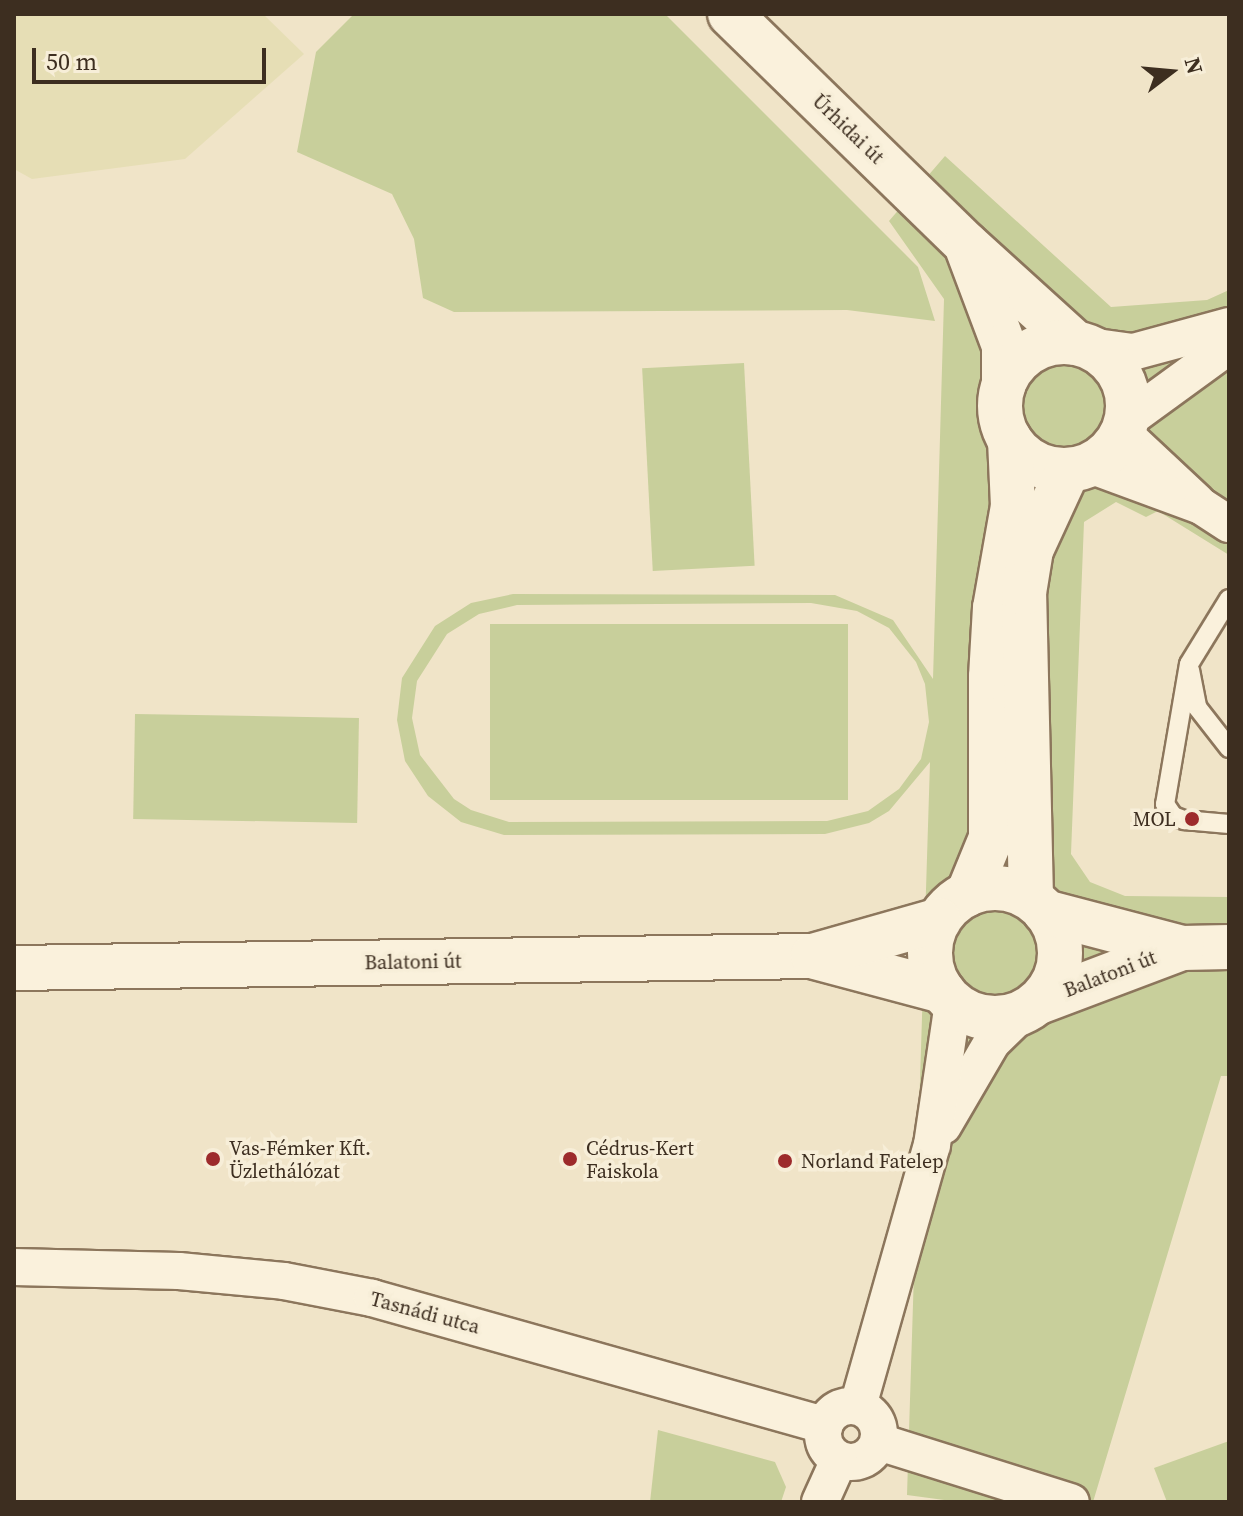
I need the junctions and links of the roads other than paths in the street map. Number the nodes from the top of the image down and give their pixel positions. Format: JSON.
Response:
{"nodes":[{"id":1,"x":730,"y":14,"type":"edge"},
{"id":2,"x":966,"y":244,"type":"junction"},
{"id":3,"x":1229,"y":326,"type":"edge"},
{"id":4,"x":1082,"y":344,"type":"junction"},
{"id":5,"x":1229,"y":346,"type":"edge"},
{"id":6,"x":1004,"y":383,"type":"junction"},
{"id":7,"x":1124,"y":427,"type":"junction"},
{"id":8,"x":1010,"y":440,"type":"junction"},
{"id":9,"x":1079,"y":467,"type":"junction"},
{"id":10,"x":1220,"y":513,"type":"edge"},
{"id":11,"x":1229,"y":599,"type":"edge"},
{"id":12,"x":1189,"y":664,"type":"junction"},
{"id":13,"x":1229,"y":748,"type":"edge"},
{"id":14,"x":1229,"y":824,"type":"edge"},
{"id":15,"x":1038,"y":905,"type":"junction"},
{"id":16,"x":954,"y":907,"type":"junction"},
{"id":17,"x":1229,"y":947,"type":"edge"},
{"id":18,"x":1182,"y":948,"type":"junction"},
{"id":19,"x":813,"y":956,"type":"junction"},
{"id":20,"x":14,"y":968,"type":"edge"},
{"id":21,"x":948,"y":997,"type":"junction"},
{"id":22,"x":1031,"y":1007,"type":"junction"},
{"id":23,"x":932,"y":1145,"type":"junction"},
{"id":24,"x":14,"y":1267,"type":"edge"},
{"id":25,"x":858,"y":1406,"type":"junction"},
{"id":26,"x":824,"y":1425,"type":"junction"},
{"id":27,"x":879,"y":1442,"type":"junction"},
{"id":28,"x":839,"y":1460,"type":"junction"},
{"id":29,"x":820,"y":1502,"type":"edge"},
{"id":30,"x":1071,"y":1502,"type":"edge"}],
"edges":[{"from":1,"to":2,"type":"main road","name":"Úrhidai út"},
{"from":2,"to":4,"type":"main road","name":"Úrhidai út"},
{"from":2,"to":6,"type":"main road","name":"Úrhidai út"},
{"from":3,"to":4,"type":"street"},
{"from":4,"to":6,"type":"main road"},
{"from":4,"to":7,"type":"main road"},
{"from":5,"to":7,"type":"street"},
{"from":6,"to":8,"type":"main road"},
{"from":7,"to":9,"type":"main road"},
{"from":7,"to":10,"type":"street"},
{"from":8,"to":9,"type":"main road"},
{"from":8,"to":16,"type":"main road"},
{"from":9,"to":10,"type":"street"},
{"from":9,"to":15,"type":"main road"},
{"from":11,"to":12,"type":"lane"},
{"from":12,"to":13,"type":"lane"},
{"from":12,"to":14,"type":"lane"},
{"from":15,"to":16,"type":"main road"},
{"from":15,"to":18,"type":"main road","name":"Balatoni út"},
{"from":15,"to":22,"type":"main road"},
{"from":16,"to":19,"type":"main road","name":"Balatoni út"},
{"from":16,"to":21,"type":"main road"},
{"from":17,"to":18,"type":"main road","name":"Balatoni út"},
{"from":18,"to":22,"type":"main road","name":"Balatoni út"},
{"from":19,"to":20,"type":"main road","name":"Balatoni út"},
{"from":19,"to":21,"type":"main road","name":"Balatoni út"},
{"from":21,"to":22,"type":"main road"},
{"from":21,"to":23,"type":"street"},
{"from":22,"to":23,"type":"street"},
{"from":23,"to":25,"type":"street"},
{"from":24,"to":26,"type":"street","name":"Tasnádi utca"},
{"from":25,"to":26,"type":"street"},
{"from":25,"to":27,"type":"street"},
{"from":26,"to":28,"type":"street"},
{"from":27,"to":28,"type":"street"},
{"from":27,"to":30,"type":"street"},
{"from":28,"to":29,"type":"street"}]}
